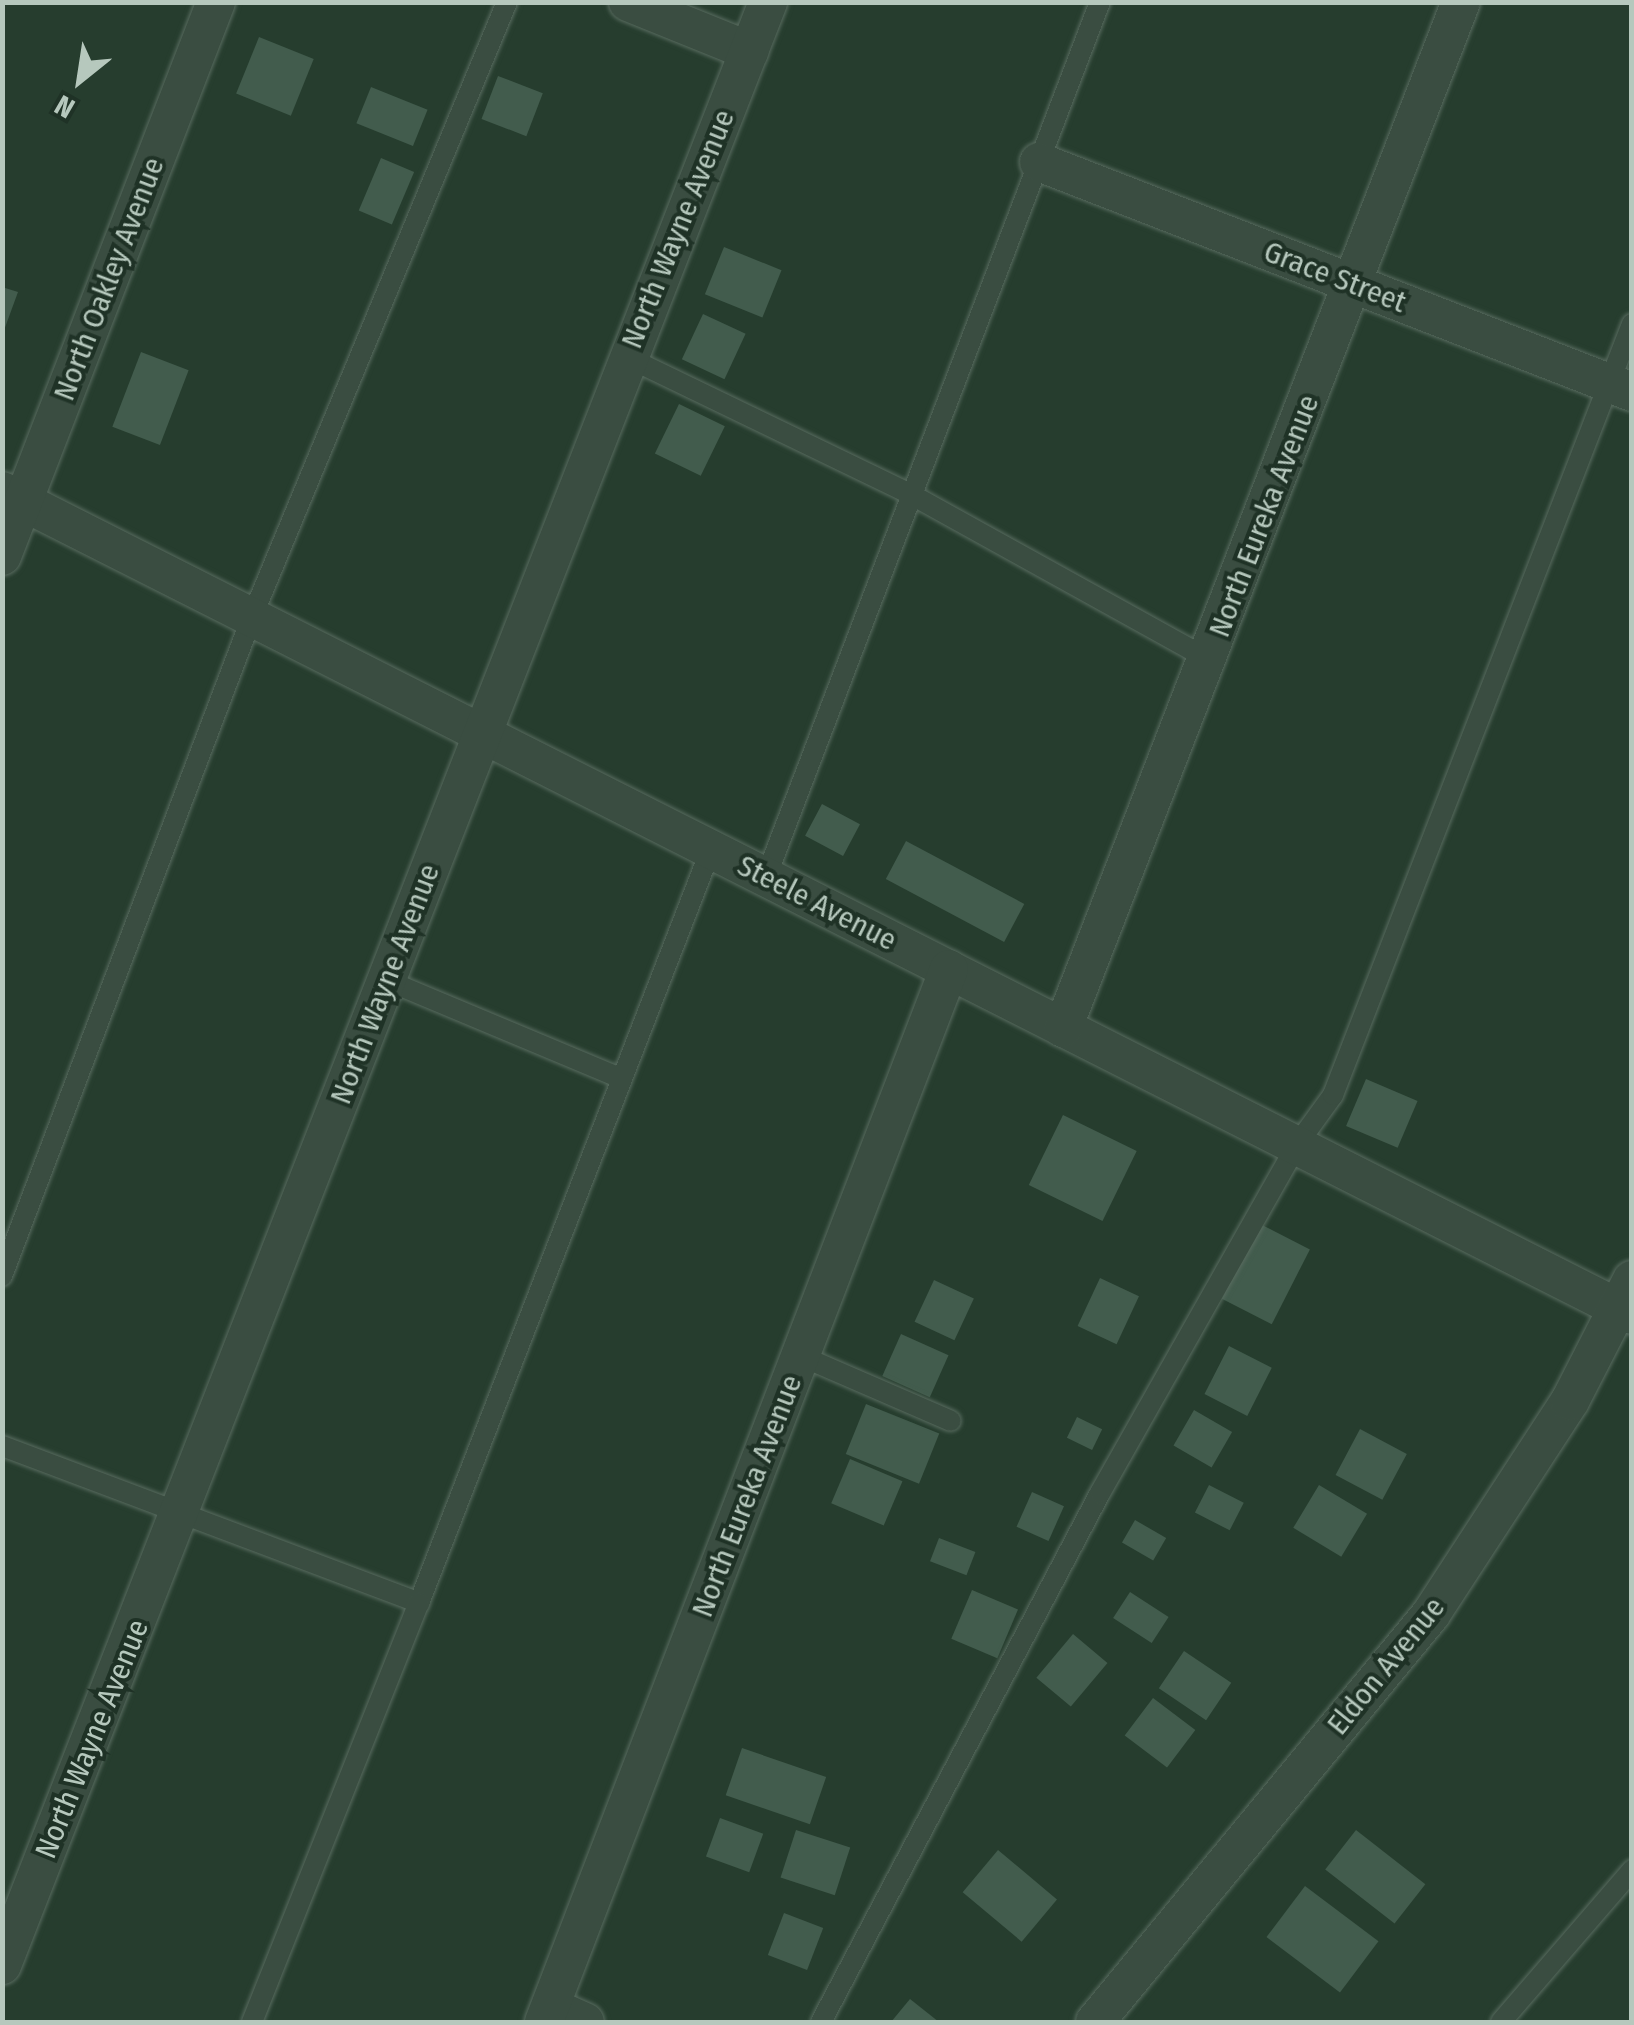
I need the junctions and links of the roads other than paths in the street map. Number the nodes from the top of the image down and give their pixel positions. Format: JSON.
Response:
{"nodes":[{"id":1,"x":216,"y":2,"type":"edge"},
{"id":2,"x":507,"y":2,"type":"edge"},
{"id":3,"x":628,"y":2,"type":"edge"},
{"id":4,"x":768,"y":2,"type":"edge"},
{"id":5,"x":1100,"y":2,"type":"edge"},
{"id":6,"x":1461,"y":2,"type":"edge"},
{"id":7,"x":749,"y":51,"type":"junction"},
{"id":8,"x":1039,"y":162,"type":"junction"},
{"id":9,"x":1354,"y":284,"type":"junction"},
{"id":10,"x":1632,"y":324,"type":"edge"},
{"id":11,"x":628,"y":357,"type":"junction"},
{"id":12,"x":1620,"y":388,"type":"edge"},
{"id":13,"x":13,"y":496,"type":"edge"},
{"id":14,"x":914,"y":496,"type":"junction"},
{"id":15,"x":2,"y":556,"type":"edge"},
{"id":16,"x":252,"y":617,"type":"junction"},
{"id":17,"x":1208,"y":659,"type":"junction"},
{"id":18,"x":484,"y":733,"type":"junction"},
{"id":19,"x":711,"y":850,"type":"junction"},
{"id":20,"x":766,"y":877,"type":"junction"},
{"id":21,"x":949,"y":970,"type":"junction"},
{"id":22,"x":386,"y":980,"type":"junction"},
{"id":23,"x":1063,"y":1028,"type":"junction"},
{"id":24,"x":620,"y":1078,"type":"junction"},
{"id":25,"x":1296,"y":1146,"type":"junction"},
{"id":26,"x":2,"y":1276,"type":"edge"},
{"id":27,"x":1628,"y":1301,"type":"edge"},
{"id":28,"x":801,"y":1356,"type":"junction"},
{"id":29,"x":951,"y":1421,"type":"dead end"},
{"id":30,"x":2,"y":1446,"type":"edge"},
{"id":31,"x":180,"y":1516,"type":"junction"},
{"id":32,"x":419,"y":1603,"type":"junction"},
{"id":33,"x":1632,"y":1870,"type":"edge"},
{"id":34,"x":2,"y":1965,"type":"edge"},
{"id":35,"x":560,"y":2017,"type":"edge"},
{"id":36,"x":252,"y":2022,"type":"edge"},
{"id":37,"x":820,"y":2022,"type":"edge"},
{"id":38,"x":1095,"y":2022,"type":"edge"},
{"id":39,"x":1502,"y":2022,"type":"edge"}],
"edges":[{"from":1,"to":13,"type":"street","name":"North Oakley Avenue"},
{"from":2,"to":16,"type":"lane"},
{"from":3,"to":7,"type":"street"},
{"from":4,"to":7,"type":"street","name":"North Wayne Avenue"},
{"from":5,"to":8,"type":"lane"},
{"from":6,"to":9,"type":"street","name":"North Eureka Avenue"},
{"from":7,"to":11,"type":"street","name":"North Wayne Avenue"},
{"from":8,"to":9,"type":"street","name":"Grace Street"},
{"from":8,"to":14,"type":"lane"},
{"from":9,"to":12,"type":"street","name":"Grace Street"},
{"from":9,"to":17,"type":"street","name":"North Eureka Avenue"},
{"from":10,"to":12,"type":"lane"},
{"from":11,"to":14,"type":"lane"},
{"from":11,"to":18,"type":"street","name":"North Wayne Avenue"},
{"from":12,"to":25,"type":"lane"},
{"from":13,"to":15,"type":"street","name":"North Oakley Avenue"},
{"from":13,"to":16,"type":"street","name":"Steele Avenue"},
{"from":14,"to":17,"type":"lane"},
{"from":14,"to":20,"type":"lane"},
{"from":16,"to":18,"type":"street","name":"Steele Avenue"},
{"from":16,"to":26,"type":"lane"},
{"from":17,"to":23,"type":"street","name":"North Eureka Avenue"},
{"from":18,"to":19,"type":"street","name":"Steele Avenue"},
{"from":18,"to":22,"type":"street","name":"North Wayne Avenue"},
{"from":19,"to":20,"type":"street","name":"Steele Avenue"},
{"from":19,"to":24,"type":"lane"},
{"from":20,"to":21,"type":"street","name":"Steele Avenue"},
{"from":21,"to":23,"type":"street","name":"Steele Avenue"},
{"from":21,"to":28,"type":"street","name":"North Eureka Avenue"},
{"from":22,"to":24,"type":"lane"},
{"from":22,"to":31,"type":"street","name":"North Wayne Avenue"},
{"from":23,"to":25,"type":"street","name":"Steele Avenue"},
{"from":24,"to":32,"type":"lane"},
{"from":25,"to":27,"type":"street","name":"Steele Avenue"},
{"from":25,"to":37,"type":"lane"},
{"from":27,"to":38,"type":"street","name":"Eldon Avenue"},
{"from":28,"to":29,"type":"lane"},
{"from":28,"to":35,"type":"street","name":"North Eureka Avenue"},
{"from":30,"to":31,"type":"lane"},
{"from":31,"to":32,"type":"lane"},
{"from":31,"to":34,"type":"street","name":"North Wayne Avenue"},
{"from":32,"to":36,"type":"lane"},
{"from":33,"to":39,"type":"lane"}]}
